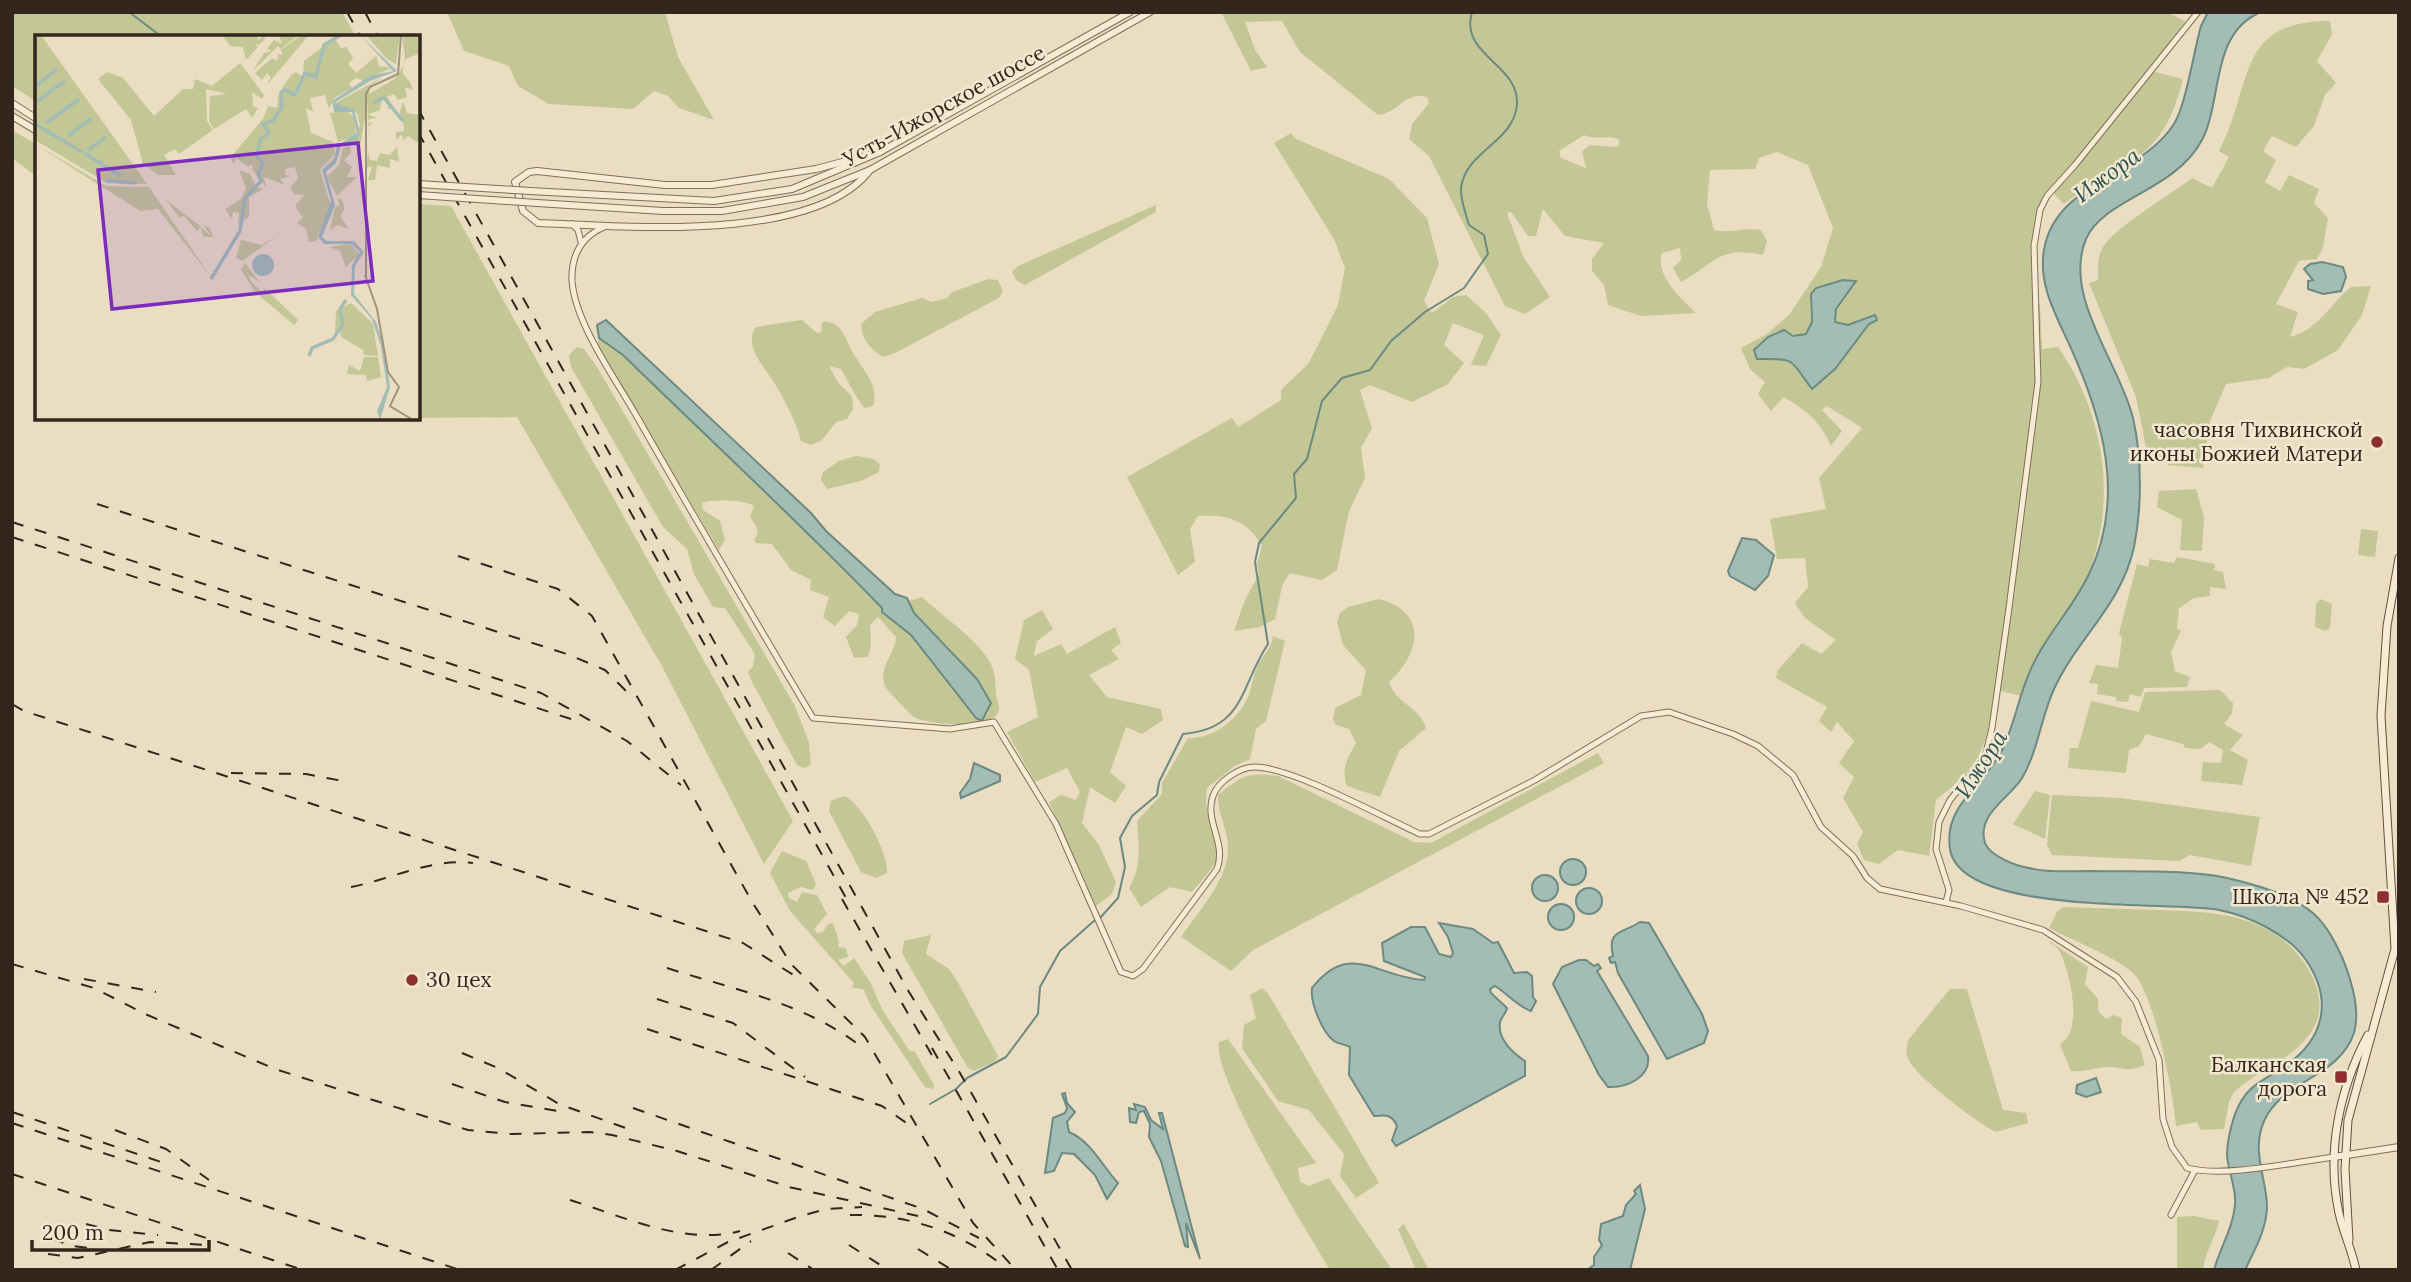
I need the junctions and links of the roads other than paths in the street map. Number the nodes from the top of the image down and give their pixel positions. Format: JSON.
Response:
{"nodes":[{"id":1,"x":1130,"y":12,"type":"edge"},
{"id":2,"x":1150,"y":12,"type":"edge"},
{"id":3,"x":2198,"y":12,"type":"edge"},
{"id":4,"x":12,"y":103,"type":"edge"},
{"id":5,"x":12,"y":116,"type":"edge"},
{"id":6,"x":35,"y":118,"type":"edge"},
{"id":7,"x":35,"y":130,"type":"edge"},
{"id":8,"x":880,"y":152,"type":"junction"},
{"id":9,"x":870,"y":170,"type":"junction"},
{"id":10,"x":420,"y":184,"type":"edge"},
{"id":11,"x":420,"y":195,"type":"edge"},
{"id":12,"x":572,"y":224,"type":"junction"},
{"id":13,"x":607,"y":225,"type":"junction"},
{"id":14,"x":581,"y":242,"type":"junction"},
{"id":15,"x":2399,"y":558,"type":"edge"},
{"id":16,"x":1947,"y":902,"type":"junction"},
{"id":17,"x":2397,"y":949,"type":"edge"},
{"id":18,"x":2375,"y":1022,"type":"junction"},
{"id":19,"x":2399,"y":1147,"type":"edge"},
{"id":20,"x":2345,"y":1156,"type":"junction"},
{"id":21,"x":2334,"y":1157,"type":"junction"},
{"id":22,"x":2195,"y":1170,"type":"junction"},
{"id":23,"x":2171,"y":1215,"type":"dead end"},
{"id":24,"x":2349,"y":1240,"type":"junction"},
{"id":25,"x":2356,"y":1270,"type":"edge"}],
"edges":[{"from":1,"to":8,"type":"street","name":"Усть-Ижорское шоссе"},
{"from":2,"to":9,"type":"street","name":"Усть-Ижорское шоссе"},
{"from":3,"to":16,"type":"street"},
{"from":4,"to":6,"type":"street"},
{"from":5,"to":7,"type":"street"},
{"from":8,"to":10,"type":"street","name":"Усть-Ижорское шоссе","bridge":true},
{"from":8,"to":12,"type":"street"},
{"from":9,"to":11,"type":"street","name":"Усть-Ижорское шоссе","bridge":true},
{"from":9,"to":13,"type":"street"},
{"from":12,"to":13,"type":"street"},
{"from":12,"to":14,"type":"street"},
{"from":13,"to":14,"type":"street"},
{"from":14,"to":16,"type":"street"},
{"from":15,"to":17,"type":"main road"},
{"from":16,"to":22,"type":"street"},
{"from":17,"to":18,"type":"main road"},
{"from":18,"to":20,"type":"main road"},
{"from":18,"to":21,"type":"main road"},
{"from":19,"to":20,"type":"street"},
{"from":20,"to":21,"type":"street"},
{"from":20,"to":24,"type":"main road"},
{"from":21,"to":22,"type":"street"},
{"from":21,"to":24,"type":"main road"},
{"from":22,"to":23,"type":"street"},
{"from":24,"to":25,"type":"main road"}]}
